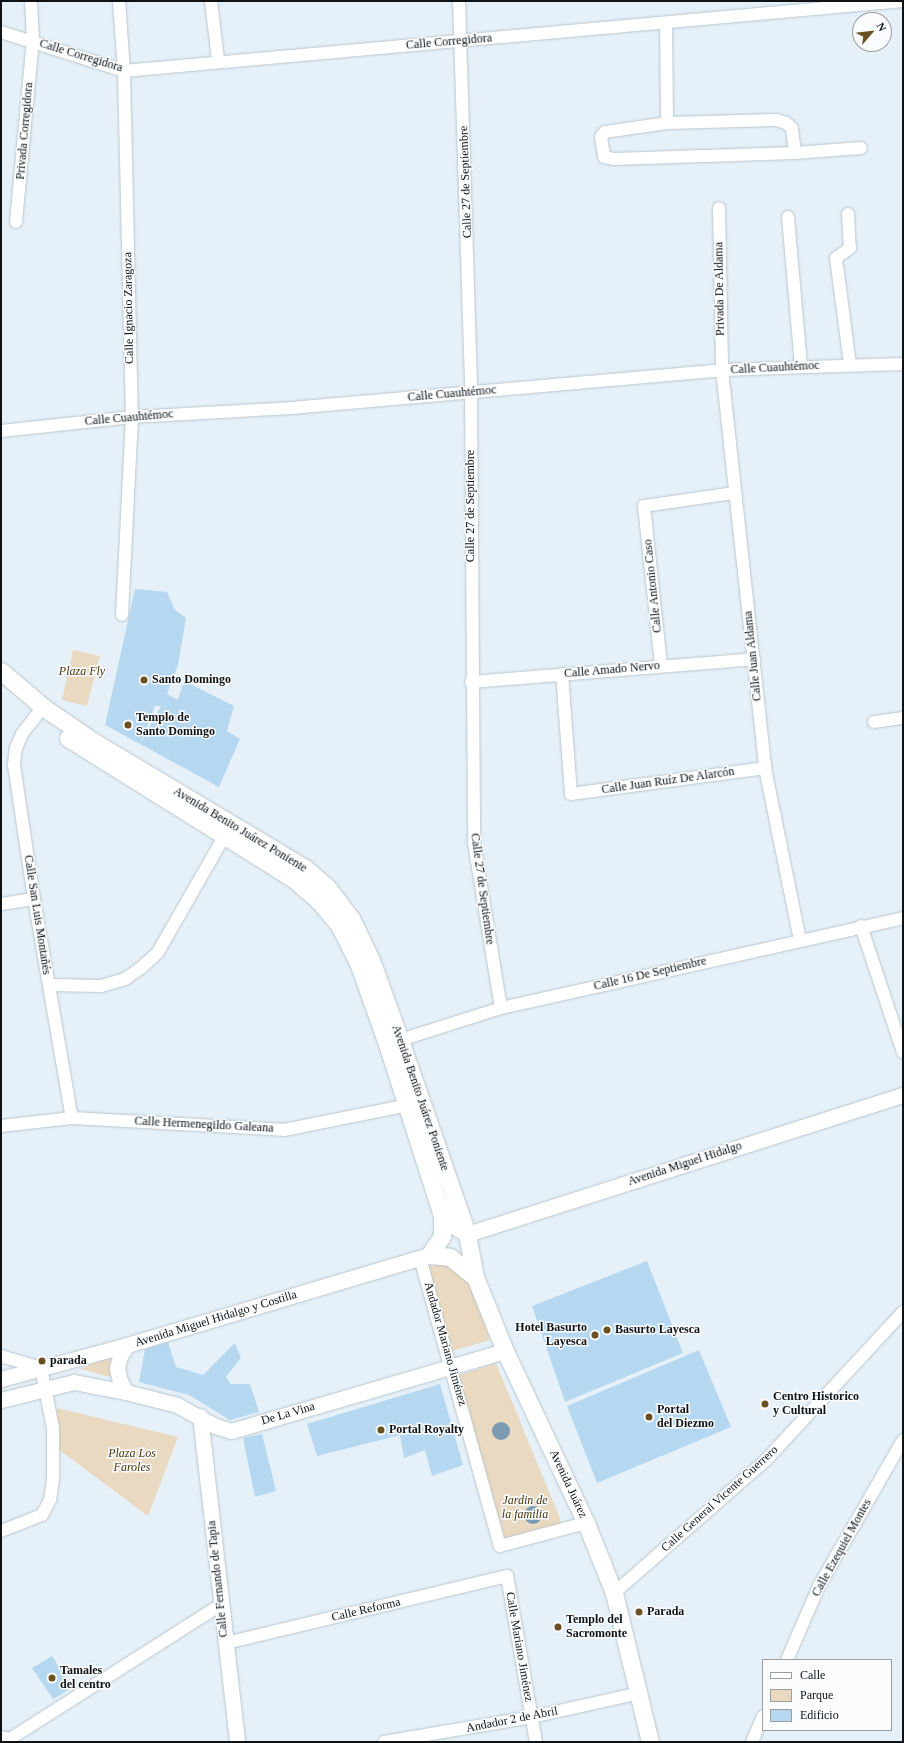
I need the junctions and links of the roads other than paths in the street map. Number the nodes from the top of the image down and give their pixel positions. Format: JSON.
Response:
{"nodes":[{"id":1,"x":31,"y":1,"type":"edge"},
{"id":2,"x":119,"y":1,"type":"edge"},
{"id":3,"x":211,"y":1,"type":"edge"},
{"id":4,"x":459,"y":1,"type":"edge"},
{"id":5,"x":903,"y":1,"type":"edge"},
{"id":6,"x":666,"y":23,"type":"junction"},
{"id":7,"x":1,"y":32,"type":"edge"},
{"id":8,"x":33,"y":40,"type":"junction"},
{"id":9,"x":461,"y":41,"type":"junction"},
{"id":10,"x":218,"y":60,"type":"junction"},
{"id":11,"x":124,"y":71,"type":"junction"},
{"id":12,"x":667,"y":123,"type":"junction"},
{"id":13,"x":861,"y":148,"type":"dead end"},
{"id":14,"x":796,"y":153,"type":"junction"},
{"id":15,"x":719,"y":208,"type":"dead end"},
{"id":16,"x":848,"y":214,"type":"dead end"},
{"id":17,"x":788,"y":217,"type":"dead end"},
{"id":18,"x":16,"y":222,"type":"dead end"},
{"id":19,"x":850,"y":364,"type":"junction"},
{"id":20,"x":903,"y":364,"type":"edge"},
{"id":21,"x":801,"y":366,"type":"junction"},
{"id":22,"x":722,"y":370,"type":"junction"},
{"id":23,"x":471,"y":392,"type":"junction"},
{"id":24,"x":132,"y":417,"type":"junction"},
{"id":25,"x":1,"y":430,"type":"edge"},
{"id":26,"x":734,"y":493,"type":"junction"},
{"id":27,"x":122,"y":615,"type":"dead end"},
{"id":28,"x":754,"y":659,"type":"junction"},
{"id":29,"x":661,"y":665,"type":"junction"},
{"id":30,"x":1,"y":671,"type":"edge"},
{"id":31,"x":562,"y":674,"type":"junction"},
{"id":32,"x":471,"y":682,"type":"junction"},
{"id":33,"x":1,"y":686,"type":"edge"},
{"id":34,"x":39,"y":712,"type":"junction"},
{"id":35,"x":903,"y":718,"type":"edge"},
{"id":36,"x":874,"y":722,"type":"dead end"},
{"id":37,"x":765,"y":768,"type":"junction"},
{"id":38,"x":229,"y":830,"type":"junction"},
{"id":39,"x":34,"y":899,"type":"junction"},
{"id":40,"x":1,"y":904,"type":"edge"},
{"id":41,"x":903,"y":918,"type":"edge"},
{"id":42,"x":861,"y":926,"type":"junction"},
{"id":43,"x":800,"y":940,"type":"junction"},
{"id":44,"x":49,"y":985,"type":"junction"},
{"id":45,"x":501,"y":1008,"type":"junction"},
{"id":46,"x":394,"y":1042,"type":"junction"},
{"id":47,"x":903,"y":1052,"type":"edge"},
{"id":48,"x":903,"y":1095,"type":"edge"},
{"id":49,"x":414,"y":1104,"type":"junction"},
{"id":50,"x":72,"y":1118,"type":"junction"},
{"id":51,"x":1,"y":1126,"type":"edge"},
{"id":52,"x":430,"y":1182,"type":"junction"},
{"id":53,"x":467,"y":1234,"type":"junction"},
{"id":54,"x":425,"y":1256,"type":"junction"},
{"id":55,"x":475,"y":1277,"type":"junction"},
{"id":56,"x":903,"y":1312,"type":"edge"},
{"id":57,"x":127,"y":1345,"type":"junction"},
{"id":58,"x":505,"y":1351,"type":"junction"},
{"id":59,"x":1,"y":1356,"type":"edge"},
{"id":60,"x":452,"y":1366,"type":"junction"},
{"id":61,"x":42,"y":1368,"type":"junction"},
{"id":62,"x":1,"y":1379,"type":"edge"},
{"id":63,"x":46,"y":1388,"type":"junction"},
{"id":64,"x":126,"y":1392,"type":"junction"},
{"id":65,"x":1,"y":1400,"type":"edge"},
{"id":66,"x":200,"y":1416,"type":"junction"},
{"id":67,"x":903,"y":1440,"type":"edge"},
{"id":68,"x":586,"y":1523,"type":"junction"},
{"id":69,"x":1,"y":1531,"type":"edge"},
{"id":70,"x":507,"y":1576,"type":"joint"},
{"id":71,"x":614,"y":1593,"type":"junction"},
{"id":72,"x":222,"y":1604,"type":"junction"},
{"id":73,"x":226,"y":1643,"type":"junction"},
{"id":74,"x":787,"y":1659,"type":"edge"},
{"id":75,"x":640,"y":1693,"type":"junction"},
{"id":76,"x":532,"y":1717,"type":"junction"},
{"id":77,"x":762,"y":1718,"type":"edge"},
{"id":78,"x":1,"y":1737,"type":"edge"},
{"id":79,"x":237,"y":1742,"type":"edge"},
{"id":80,"x":384,"y":1742,"type":"edge"},
{"id":81,"x":536,"y":1742,"type":"edge"},
{"id":82,"x":650,"y":1742,"type":"edge"},
{"id":83,"x":752,"y":1742,"type":"edge"}],
"edges":[{"from":1,"to":8,"type":"street","name":"Privada Corregidora"},
{"from":2,"to":11,"type":"street","name":"Calle Ignacio Zaragoza"},
{"from":3,"to":10,"type":"street"},
{"from":4,"to":9,"type":"street","name":"Calle 27 de Septiembre"},
{"from":5,"to":6,"type":"street","name":"Calle Corregidora"},
{"from":6,"to":9,"type":"street","name":"Calle Corregidora"},
{"from":6,"to":12,"type":"street"},
{"from":7,"to":8,"type":"street","name":"Calle Corregidora"},
{"from":8,"to":11,"type":"street","name":"Calle Corregidora"},
{"from":8,"to":18,"type":"street","name":"Privada Corregidora"},
{"from":9,"to":10,"type":"street","name":"Calle Corregidora"},
{"from":9,"to":23,"type":"street","name":"Calle 27 de Septiembre"},
{"from":10,"to":11,"type":"street","name":"Calle Corregidora"},
{"from":11,"to":24,"type":"street","name":"Calle Ignacio Zaragoza"},
{"from":12,"to":14,"type":"street"},
{"from":12,"to":14,"type":"street"},
{"from":13,"to":14,"type":"street"},
{"from":15,"to":22,"type":"street","name":"Privada De Aldama"},
{"from":16,"to":19,"type":"street"},
{"from":17,"to":21,"type":"street"},
{"from":19,"to":20,"type":"street","name":"Calle Cuauhtémoc"},
{"from":19,"to":21,"type":"street","name":"Calle Cuauhtémoc"},
{"from":21,"to":22,"type":"street","name":"Calle Cuauhtémoc"},
{"from":22,"to":23,"type":"street","name":"Calle Cuauhtémoc"},
{"from":22,"to":26,"type":"street","name":"Calle Juan Aldama"},
{"from":23,"to":24,"type":"street","name":"Calle Cuauhtémoc"},
{"from":23,"to":32,"type":"street","name":"Calle 27 de Septiembre"},
{"from":24,"to":25,"type":"street","name":"Calle Cuauhtémoc"},
{"from":24,"to":27,"type":"street","name":"Calle Ignacio Zaragoza"},
{"from":26,"to":28,"type":"street","name":"Calle Juan Aldama"},
{"from":26,"to":29,"type":"street","name":"Calle Antonio Caso"},
{"from":28,"to":29,"type":"street","name":"Calle Amado Nervo"},
{"from":28,"to":37,"type":"street","name":"Calle Juan Aldama"},
{"from":29,"to":31,"type":"street","name":"Calle Amado Nervo"},
{"from":30,"to":34,"type":"main road","name":"Avenida Benito Juárez Poniente"},
{"from":31,"to":32,"type":"street","name":"Calle Amado Nervo"},
{"from":31,"to":37,"type":"street","name":"Calle Juan Ruíz De Alarcón"},
{"from":32,"to":45,"type":"street","name":"Calle 27 de Septiembre"},
{"from":33,"to":34,"type":"main road","name":"Avenida Benito Juárez Poniente"},
{"from":34,"to":38,"type":"main road","name":"Avenida Benito Juárez Poniente"},
{"from":34,"to":39,"type":"street","name":"Calle San Luis Montañés"},
{"from":35,"to":36,"type":"street"},
{"from":37,"to":43,"type":"street","name":"Calle Juan Aldama"},
{"from":38,"to":44,"type":"street"},
{"from":38,"to":46,"type":"main road","name":"Avenida Benito Juárez Poniente"},
{"from":39,"to":40,"type":"street"},
{"from":39,"to":44,"type":"street","name":"Calle San Luis Montañés"},
{"from":41,"to":42,"type":"street","name":"Calle 16 De Septiembre"},
{"from":42,"to":43,"type":"street","name":"Calle 16 De Septiembre"},
{"from":42,"to":47,"type":"street"},
{"from":43,"to":45,"type":"street","name":"Calle 16 De Septiembre"},
{"from":44,"to":50,"type":"street","name":"Calle San Luis Montañés"},
{"from":45,"to":46,"type":"street","name":"Calle 16 De Septiembre"},
{"from":46,"to":49,"type":"main road","name":"Avenida Benito Juárez Poniente"},
{"from":48,"to":53,"type":"street","name":"Avenida Miguel Hidalgo"},
{"from":49,"to":50,"type":"street","name":"Calle Hermenegildo Galeana"},
{"from":49,"to":52,"type":"main road","name":"Avenida Benito Juárez Poniente"},
{"from":49,"to":53,"type":"main road","name":"Avenida Benito Juárez Poniente"},
{"from":50,"to":51,"type":"street","name":"Calle Hermenegildo Galeana"},
{"from":52,"to":53,"type":"street"},
{"from":52,"to":54,"type":"main road","name":"Avenida Benito Juárez Poniente"},
{"from":53,"to":55,"type":"main road","name":"Avenida Juárez"},
{"from":54,"to":55,"type":"main road"},
{"from":54,"to":57,"type":"street","name":"Avenida Miguel Hidalgo y Costilla"},
{"from":54,"to":60,"type":"street","name":"Andador Mariano Jiménez"},
{"from":55,"to":58,"type":"main road","name":"Avenida Juárez"},
{"from":56,"to":71,"type":"street","name":"Calle General Vicente Guerrero"},
{"from":57,"to":61,"type":"street","name":"Avenida Miguel Hidalgo y Costilla"},
{"from":57,"to":64,"type":"street"},
{"from":58,"to":60,"type":"street","name":"De La Vina"},
{"from":58,"to":68,"type":"main road","name":"Avenida Juárez"},
{"from":59,"to":61,"type":"street"},
{"from":60,"to":66,"type":"street","name":"De La Vina"},
{"from":60,"to":68,"type":"street","name":"Andador Mariano Jiménez"},
{"from":61,"to":62,"type":"street","name":"Avenida Miguel Hidalgo y Costilla"},
{"from":61,"to":63,"type":"street"},
{"from":63,"to":64,"type":"street","name":"De La Vina"},
{"from":63,"to":65,"type":"street"},
{"from":63,"to":69,"type":"street"},
{"from":64,"to":66,"type":"street","name":"De La Vina"},
{"from":66,"to":72,"type":"street","name":"Calle Fernando de Tapia"},
{"from":67,"to":74,"type":"street","name":"Calle Ezequiel Montes"},
{"from":68,"to":71,"type":"main road","name":"Avenida Juárez"},
{"from":70,"to":73,"type":"street","name":"Calle Reforma"},
{"from":70,"to":76,"type":"street","name":"Calle Mariano Jiménez"},
{"from":71,"to":75,"type":"main road","name":"Avenida Juárez"},
{"from":72,"to":73,"type":"street","name":"Calle Fernando de Tapia"},
{"from":72,"to":78,"type":"street"},
{"from":73,"to":79,"type":"street","name":"Calle Fernando de Tapia"},
{"from":75,"to":76,"type":"street","name":"Andador 2 de Abril"},
{"from":75,"to":82,"type":"main road","name":"Avenida Juárez"},
{"from":76,"to":80,"type":"street","name":"Andador 2 de Abril"},
{"from":76,"to":81,"type":"street","name":"Calle Mariano Jiménez"},
{"from":77,"to":83,"type":"street"}]}
